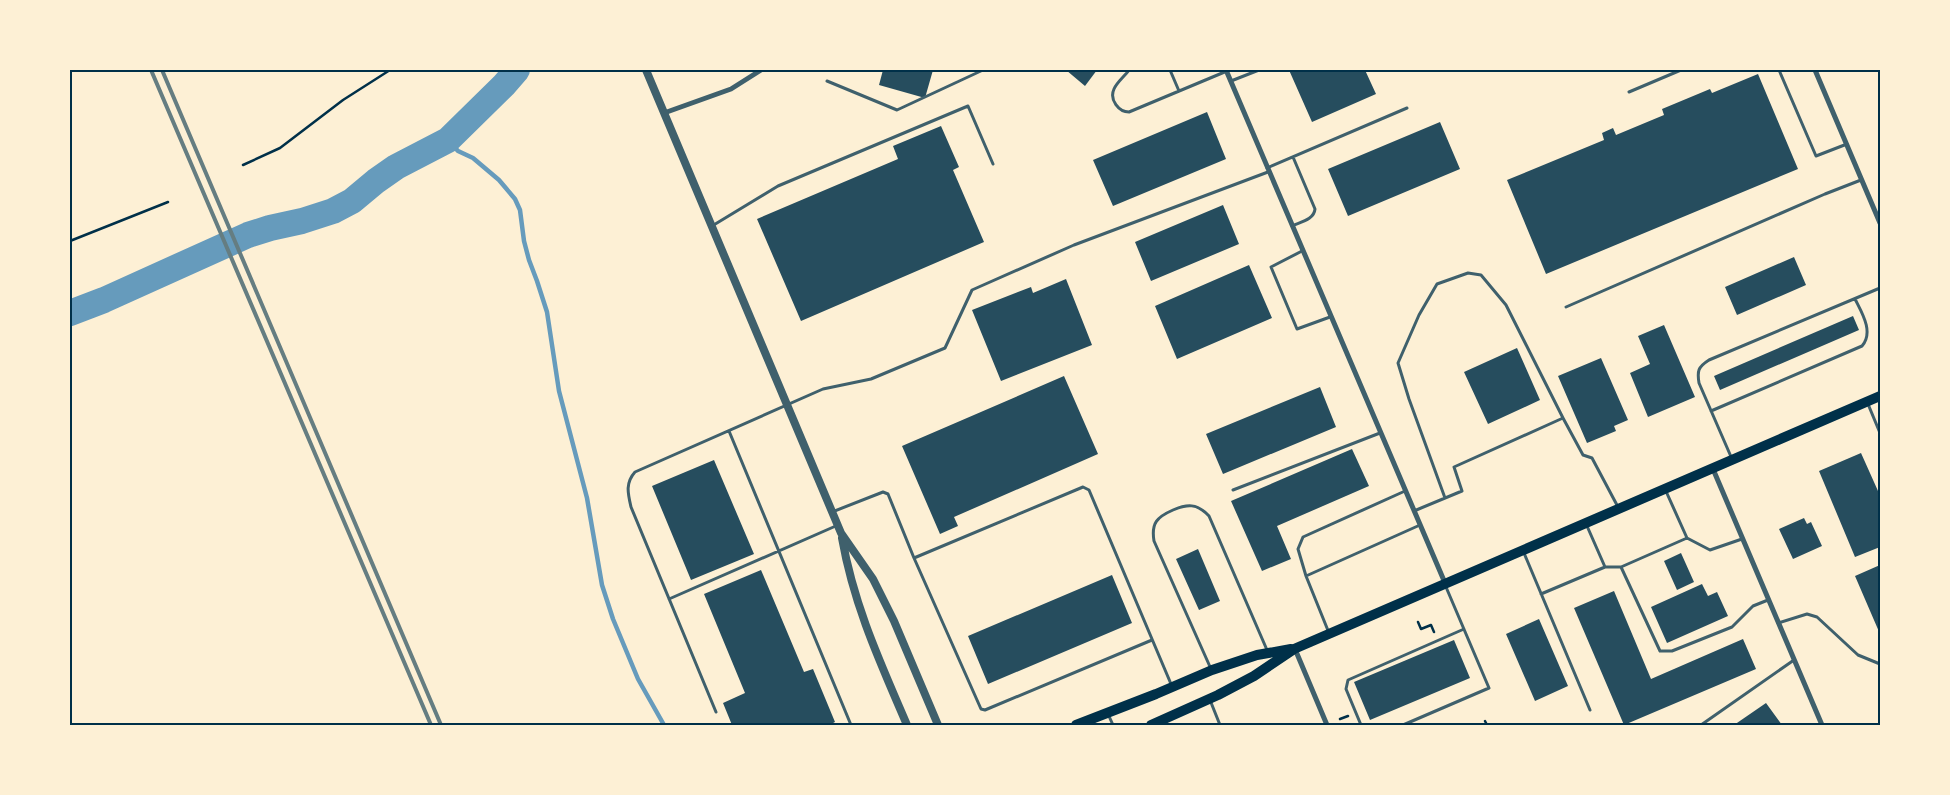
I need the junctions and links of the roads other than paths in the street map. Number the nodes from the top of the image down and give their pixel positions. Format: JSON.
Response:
{"nodes":[{"id":1,"x":646,"y":70,"type":"edge"},
{"id":2,"x":761,"y":70,"type":"edge"},
{"id":3,"x":983,"y":70,"type":"edge"},
{"id":4,"x":1130,"y":70,"type":"edge"},
{"id":5,"x":1170,"y":70,"type":"edge"},
{"id":6,"x":1226,"y":70,"type":"edge"},
{"id":7,"x":1259,"y":70,"type":"edge"},
{"id":8,"x":1681,"y":70,"type":"edge"},
{"id":9,"x":1779,"y":70,"type":"edge"},
{"id":10,"x":1816,"y":70,"type":"edge"},
{"id":11,"x":828,"y":82,"type":"dead end"},
{"id":12,"x":1231,"y":82,"type":"junction"},
{"id":13,"x":1179,"y":91,"type":"junction"},
{"id":14,"x":1629,"y":92,"type":"dead end"},
{"id":15,"x":1407,"y":108,"type":"dead end"},
{"id":16,"x":664,"y":113,"type":"junction"},
{"id":17,"x":1846,"y":144,"type":"junction"},
{"id":18,"x":1293,"y":156,"type":"junction"},
{"id":19,"x":993,"y":164,"type":"dead end"},
{"id":20,"x":1268,"y":170,"type":"junction"},
{"id":21,"x":1862,"y":180,"type":"junction"},
{"id":22,"x":1880,"y":223,"type":"edge"},
{"id":23,"x":711,"y":226,"type":"junction"},
{"id":24,"x":1292,"y":226,"type":"junction"},
{"id":25,"x":1302,"y":251,"type":"junction"},
{"id":26,"x":1880,"y":288,"type":"edge"},
{"id":27,"x":1855,"y":299,"type":"junction"},
{"id":28,"x":1566,"y":307,"type":"dead end"},
{"id":29,"x":1330,"y":317,"type":"junction"},
{"id":30,"x":1880,"y":396,"type":"edge"},
{"id":31,"x":1866,"y":401,"type":"junction"},
{"id":32,"x":787,"y":405,"type":"junction"},
{"id":33,"x":1711,"y":411,"type":"junction"},
{"id":34,"x":1562,"y":418,"type":"junction"},
{"id":35,"x":729,"y":431,"type":"junction"},
{"id":36,"x":1380,"y":433,"type":"junction"},
{"id":37,"x":1880,"y":433,"type":"edge"},
{"id":38,"x":1732,"y":459,"type":"junction"},
{"id":39,"x":1713,"y":468,"type":"junction"},
{"id":40,"x":1665,"y":489,"type":"junction"},
{"id":41,"x":1233,"y":490,"type":"dead end"},
{"id":42,"x":1405,"y":491,"type":"junction"},
{"id":43,"x":1445,"y":498,"type":"junction"},
{"id":44,"x":1619,"y":509,"type":"junction"},
{"id":45,"x":1414,"y":511,"type":"junction"},
{"id":46,"x":832,"y":512,"type":"junction"},
{"id":47,"x":1586,"y":523,"type":"junction"},
{"id":48,"x":838,"y":525,"type":"junction"},
{"id":49,"x":1420,"y":525,"type":"junction"},
{"id":50,"x":841,"y":534,"type":"junction"},
{"id":51,"x":1687,"y":538,"type":"junction"},
{"id":52,"x":1742,"y":538,"type":"junction"},
{"id":53,"x":1522,"y":550,"type":"junction"},
{"id":54,"x":779,"y":552,"type":"junction"},
{"id":55,"x":914,"y":558,"type":"junction"},
{"id":56,"x":1605,"y":567,"type":"junction"},
{"id":57,"x":1621,"y":567,"type":"junction"},
{"id":58,"x":1306,"y":576,"type":"junction"},
{"id":59,"x":1445,"y":583,"type":"junction"},
{"id":60,"x":1541,"y":594,"type":"junction"},
{"id":61,"x":669,"y":599,"type":"junction"},
{"id":62,"x":1768,"y":600,"type":"junction"},
{"id":63,"x":1778,"y":623,"type":"junction"},
{"id":64,"x":1464,"y":629,"type":"junction"},
{"id":65,"x":1330,"y":633,"type":"junction"},
{"id":66,"x":1152,"y":640,"type":"junction"},
{"id":67,"x":1294,"y":649,"type":"junction"},
{"id":68,"x":1269,"y":653,"type":"junction"},
{"id":69,"x":1794,"y":660,"type":"junction"},
{"id":70,"x":1880,"y":664,"type":"edge"},
{"id":71,"x":1212,"y":670,"type":"junction"},
{"id":72,"x":1172,"y":687,"type":"junction"},
{"id":73,"x":1210,"y":699,"type":"junction"},
{"id":74,"x":1590,"y":710,"type":"dead end"},
{"id":75,"x":716,"y":712,"type":"dead end"},
{"id":76,"x":1108,"y":713,"type":"junction"},
{"id":77,"x":851,"y":725,"type":"edge"},
{"id":78,"x":906,"y":725,"type":"edge"},
{"id":79,"x":938,"y":725,"type":"edge"},
{"id":80,"x":1076,"y":725,"type":"edge"},
{"id":81,"x":1113,"y":725,"type":"edge"},
{"id":82,"x":1151,"y":725,"type":"edge"},
{"id":83,"x":1220,"y":725,"type":"edge"},
{"id":84,"x":1327,"y":725,"type":"edge"},
{"id":85,"x":1361,"y":725,"type":"edge"},
{"id":86,"x":1403,"y":725,"type":"edge"},
{"id":87,"x":1701,"y":725,"type":"edge"},
{"id":88,"x":1822,"y":725,"type":"edge"}],
"edges":[{"from":1,"to":16,"type":"street"},
{"from":2,"to":16,"type":"street"},
{"from":3,"to":11,"type":"lane"},
{"from":4,"to":13,"type":"lane"},
{"from":5,"to":13,"type":"lane"},
{"from":6,"to":12,"type":"street"},
{"from":6,"to":13,"type":"lane"},
{"from":7,"to":12,"type":"lane"},
{"from":8,"to":14,"type":"lane"},
{"from":9,"to":17,"type":"lane"},
{"from":10,"to":17,"type":"street"},
{"from":12,"to":20,"type":"street"},
{"from":15,"to":18,"type":"lane"},
{"from":16,"to":23,"type":"street"},
{"from":17,"to":21,"type":"street"},
{"from":18,"to":20,"type":"lane"},
{"from":18,"to":24,"type":"lane"},
{"from":19,"to":23,"type":"lane"},
{"from":20,"to":24,"type":"street"},
{"from":20,"to":32,"type":"lane"},
{"from":21,"to":22,"type":"street"},
{"from":21,"to":28,"type":"lane"},
{"from":23,"to":32,"type":"street"},
{"from":24,"to":25,"type":"street"},
{"from":25,"to":29,"type":"street"},
{"from":25,"to":29,"type":"lane"},
{"from":26,"to":27,"type":"lane"},
{"from":27,"to":33,"type":"lane"},
{"from":27,"to":33,"type":"lane"},
{"from":29,"to":36,"type":"street"},
{"from":30,"to":31,"type":"main road"},
{"from":31,"to":37,"type":"lane"},
{"from":31,"to":38,"type":"main road"},
{"from":32,"to":35,"type":"lane"},
{"from":32,"to":46,"type":"street"},
{"from":33,"to":38,"type":"lane"},
{"from":34,"to":43,"type":"lane"},
{"from":34,"to":43,"type":"lane"},
{"from":34,"to":44,"type":"lane"},
{"from":35,"to":54,"type":"lane"},
{"from":35,"to":61,"type":"lane"},
{"from":36,"to":41,"type":"lane"},
{"from":36,"to":42,"type":"street"},
{"from":38,"to":39,"type":"main road"},
{"from":39,"to":40,"type":"main road"},
{"from":39,"to":52,"type":"street"},
{"from":40,"to":44,"type":"main road"},
{"from":40,"to":51,"type":"lane"},
{"from":42,"to":45,"type":"street"},
{"from":42,"to":58,"type":"lane"},
{"from":43,"to":45,"type":"lane"},
{"from":44,"to":47,"type":"main road"},
{"from":45,"to":49,"type":"street"},
{"from":46,"to":48,"type":"street"},
{"from":46,"to":55,"type":"lane"},
{"from":47,"to":53,"type":"main road"},
{"from":47,"to":56,"type":"lane"},
{"from":48,"to":50,"type":"street"},
{"from":48,"to":54,"type":"lane"},
{"from":49,"to":58,"type":"lane"},
{"from":49,"to":59,"type":"street"},
{"from":50,"to":78,"type":"street"},
{"from":50,"to":79,"type":"street"},
{"from":51,"to":52,"type":"lane"},
{"from":51,"to":57,"type":"lane"},
{"from":52,"to":62,"type":"street"},
{"from":53,"to":59,"type":"main road"},
{"from":53,"to":60,"type":"lane"},
{"from":54,"to":61,"type":"lane"},
{"from":54,"to":77,"type":"lane"},
{"from":55,"to":66,"type":"lane"},
{"from":55,"to":66,"type":"lane"},
{"from":56,"to":57,"type":"lane"},
{"from":56,"to":60,"type":"lane"},
{"from":57,"to":62,"type":"lane"},
{"from":58,"to":65,"type":"lane"},
{"from":59,"to":64,"type":"lane"},
{"from":59,"to":65,"type":"main road"},
{"from":60,"to":74,"type":"lane"},
{"from":61,"to":75,"type":"lane"},
{"from":62,"to":63,"type":"street"},
{"from":63,"to":69,"type":"street"},
{"from":63,"to":70,"type":"lane"},
{"from":64,"to":85,"type":"lane"},
{"from":64,"to":86,"type":"lane"},
{"from":65,"to":67,"type":"main road"},
{"from":66,"to":72,"type":"lane"},
{"from":67,"to":68,"type":"main road"},
{"from":67,"to":73,"type":"main road"},
{"from":67,"to":84,"type":"street"},
{"from":68,"to":71,"type":"main road"},
{"from":68,"to":71,"type":"lane"},
{"from":69,"to":87,"type":"lane"},
{"from":69,"to":88,"type":"street"},
{"from":71,"to":72,"type":"main road"},
{"from":72,"to":76,"type":"main road"},
{"from":73,"to":82,"type":"main road"},
{"from":73,"to":83,"type":"lane"},
{"from":76,"to":80,"type":"main road"},
{"from":76,"to":81,"type":"lane"}]}
